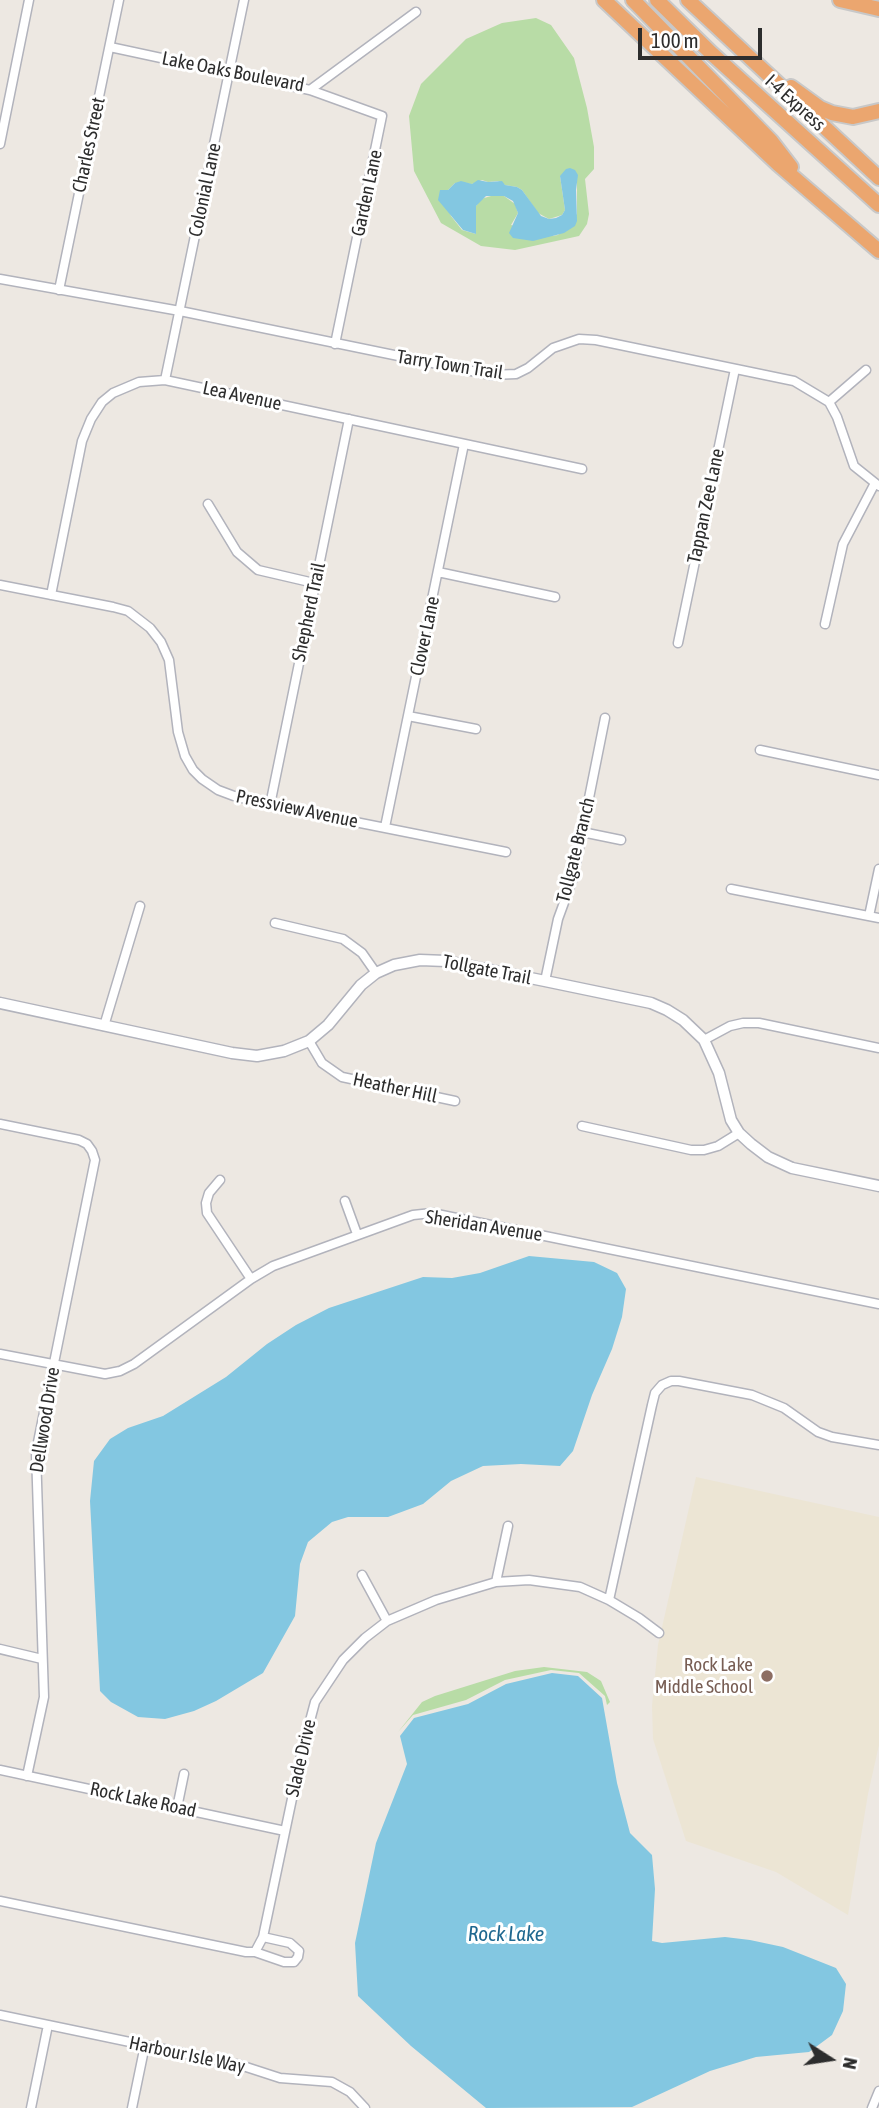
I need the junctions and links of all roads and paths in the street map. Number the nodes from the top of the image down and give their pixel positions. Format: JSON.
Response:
{"nodes":[{"id":1,"x":29,"y":0,"type":"edge"},
{"id":2,"x":119,"y":0,"type":"edge"},
{"id":3,"x":244,"y":0,"type":"edge"},
{"id":4,"x":604,"y":0,"type":"edge"},
{"id":5,"x":633,"y":0,"type":"edge"},
{"id":6,"x":657,"y":0,"type":"edge"},
{"id":7,"x":688,"y":0,"type":"edge"},
{"id":8,"x":840,"y":0,"type":"edge"},
{"id":9,"x":879,"y":9,"type":"edge"},
{"id":10,"x":416,"y":12,"type":"dead end"},
{"id":11,"x":721,"y":32,"type":"junction"},
{"id":12,"x":110,"y":47,"type":"junction"},
{"id":13,"x":229,"y":73,"type":"junction"},
{"id":14,"x":310,"y":90,"type":"junction"},
{"id":15,"x":879,"y":111,"type":"edge"},
{"id":16,"x":0,"y":144,"type":"edge"},
{"id":17,"x":879,"y":178,"type":"edge"},
{"id":18,"x":814,"y":196,"type":"junction"},
{"id":19,"x":879,"y":205,"type":"edge"},
{"id":20,"x":879,"y":251,"type":"edge"},
{"id":21,"x":0,"y":279,"type":"edge"},
{"id":22,"x":59,"y":290,"type":"junction"},
{"id":23,"x":180,"y":311,"type":"junction"},
{"id":24,"x":335,"y":344,"type":"junction"},
{"id":25,"x":734,"y":369,"type":"junction"},
{"id":26,"x":866,"y":370,"type":"dead end"},
{"id":27,"x":165,"y":380,"type":"junction"},
{"id":28,"x":829,"y":402,"type":"junction"},
{"id":29,"x":349,"y":419,"type":"junction"},
{"id":30,"x":464,"y":444,"type":"junction"},
{"id":31,"x":582,"y":469,"type":"dead end"},
{"id":32,"x":877,"y":484,"type":"edge"},
{"id":33,"x":208,"y":504,"type":"dead end"},
{"id":34,"x":438,"y":572,"type":"junction"},
{"id":35,"x":314,"y":583,"type":"junction"},
{"id":36,"x":0,"y":585,"type":"edge"},
{"id":37,"x":51,"y":594,"type":"junction"},
{"id":38,"x":555,"y":597,"type":"dead end"},
{"id":39,"x":825,"y":624,"type":"dead end"},
{"id":40,"x":678,"y":643,"type":"dead end"},
{"id":41,"x":408,"y":716,"type":"junction"},
{"id":42,"x":605,"y":718,"type":"dead end"},
{"id":43,"x":476,"y":729,"type":"dead end"},
{"id":44,"x":760,"y":750,"type":"dead end"},
{"id":45,"x":879,"y":775,"type":"edge"},
{"id":46,"x":270,"y":804,"type":"junction"},
{"id":47,"x":385,"y":827,"type":"junction"},
{"id":48,"x":582,"y":832,"type":"junction"},
{"id":49,"x":621,"y":840,"type":"dead end"},
{"id":50,"x":506,"y":852,"type":"dead end"},
{"id":51,"x":879,"y":869,"type":"edge"},
{"id":52,"x":732,"y":889,"type":"dead end"},
{"id":53,"x":140,"y":906,"type":"dead end"},
{"id":54,"x":869,"y":916,"type":"junction"},
{"id":55,"x":879,"y":918,"type":"edge"},
{"id":56,"x":275,"y":923,"type":"dead end"},
{"id":57,"x":376,"y":973,"type":"junction"},
{"id":58,"x":545,"y":981,"type":"junction"},
{"id":59,"x":0,"y":1003,"type":"edge"},
{"id":60,"x":104,"y":1026,"type":"junction"},
{"id":61,"x":704,"y":1040,"type":"junction"},
{"id":62,"x":309,"y":1041,"type":"junction"},
{"id":63,"x":879,"y":1048,"type":"edge"},
{"id":64,"x":455,"y":1101,"type":"dead end"},
{"id":65,"x":0,"y":1124,"type":"edge"},
{"id":66,"x":582,"y":1126,"type":"dead end"},
{"id":67,"x":739,"y":1133,"type":"junction"},
{"id":68,"x":219,"y":1180,"type":"dead end"},
{"id":69,"x":879,"y":1186,"type":"edge"},
{"id":70,"x":345,"y":1201,"type":"dead end"},
{"id":71,"x":357,"y":1234,"type":"junction"},
{"id":72,"x":251,"y":1279,"type":"junction"},
{"id":73,"x":879,"y":1304,"type":"edge"},
{"id":74,"x":0,"y":1354,"type":"edge"},
{"id":75,"x":54,"y":1365,"type":"junction"},
{"id":76,"x":879,"y":1445,"type":"edge"},
{"id":77,"x":508,"y":1526,"type":"dead end"},
{"id":78,"x":362,"y":1575,"type":"dead end"},
{"id":79,"x":496,"y":1582,"type":"junction"},
{"id":80,"x":609,"y":1600,"type":"junction"},
{"id":81,"x":387,"y":1621,"type":"junction"},
{"id":82,"x":659,"y":1633,"type":"dead end"},
{"id":83,"x":0,"y":1650,"type":"edge"},
{"id":84,"x":42,"y":1659,"type":"junction"},
{"id":85,"x":0,"y":1770,"type":"edge"},
{"id":86,"x":184,"y":1774,"type":"dead end"},
{"id":87,"x":27,"y":1776,"type":"junction"},
{"id":88,"x":177,"y":1808,"type":"junction"},
{"id":89,"x":285,"y":1831,"type":"junction"},
{"id":90,"x":0,"y":1901,"type":"edge"},
{"id":91,"x":263,"y":1937,"type":"junction"},
{"id":92,"x":254,"y":1952,"type":"junction"},
{"id":93,"x":0,"y":2014,"type":"edge"},
{"id":94,"x":48,"y":2025,"type":"junction"},
{"id":95,"x":145,"y":2045,"type":"junction"},
{"id":96,"x":879,"y":2091,"type":"edge"},
{"id":97,"x":30,"y":2108,"type":"edge"},
{"id":98,"x":132,"y":2108,"type":"edge"},
{"id":99,"x":365,"y":2108,"type":"edge"},
{"id":100,"x":872,"y":2108,"type":"edge"}],
"edges":[{"from":1,"to":16,"type":"street"},
{"from":2,"to":12,"type":"street","name":"Charles Street"},
{"from":3,"to":13,"type":"street","name":"Colonial Lane"},
{"from":4,"to":18,"type":"highway"},
{"from":5,"to":18,"type":"highway"},
{"from":6,"to":19,"type":"highway","name":"I-4 Express"},
{"from":7,"to":11,"type":"highway"},
{"from":8,"to":9,"type":"highway"},
{"from":10,"to":14,"type":"street","name":"Lake Oaks Boulevard"},
{"from":11,"to":15,"type":"highway"},
{"from":11,"to":17,"type":"highway"},
{"from":12,"to":13,"type":"street","name":"Lake Oaks Boulevard"},
{"from":12,"to":22,"type":"street","name":"Charles Street"},
{"from":13,"to":14,"type":"street","name":"Lake Oaks Boulevard"},
{"from":13,"to":23,"type":"street","name":"Colonial Lane"},
{"from":14,"to":24,"type":"street","name":"Garden Lane"},
{"from":18,"to":20,"type":"highway"},
{"from":21,"to":22,"type":"street","name":"Tarry Town Trail"},
{"from":22,"to":23,"type":"street","name":"Tarry Town Trail"},
{"from":23,"to":24,"type":"street","name":"Tarry Town Trail"},
{"from":23,"to":27,"type":"street","name":"Colonial Lane"},
{"from":24,"to":25,"type":"street","name":"Tarry Town Trail"},
{"from":25,"to":28,"type":"street","name":"Tarry Town Trail"},
{"from":25,"to":40,"type":"street","name":"Tappan Zee Lane"},
{"from":26,"to":28,"type":"street"},
{"from":27,"to":29,"type":"street","name":"Lea Avenue"},
{"from":27,"to":37,"type":"street","name":"Lea Avenue"},
{"from":28,"to":32,"type":"street"},
{"from":29,"to":30,"type":"street","name":"Lea Avenue"},
{"from":29,"to":35,"type":"street","name":"Shepherd Trail"},
{"from":30,"to":31,"type":"street","name":"Lea Avenue"},
{"from":30,"to":34,"type":"street","name":"Clover Lane"},
{"from":32,"to":39,"type":"street"},
{"from":33,"to":35,"type":"street"},
{"from":34,"to":38,"type":"street"},
{"from":34,"to":41,"type":"street","name":"Clover Lane"},
{"from":35,"to":46,"type":"street","name":"Shepherd Trail"},
{"from":36,"to":37,"type":"street","name":"Pressview Avenue"},
{"from":37,"to":46,"type":"street","name":"Pressview Avenue"},
{"from":41,"to":43,"type":"street"},
{"from":41,"to":47,"type":"street","name":"Clover Lane"},
{"from":42,"to":48,"type":"street","name":"Tollgate Branch"},
{"from":44,"to":45,"type":"street"},
{"from":46,"to":47,"type":"street","name":"Pressview Avenue"},
{"from":47,"to":50,"type":"street","name":"Pressview Avenue"},
{"from":48,"to":49,"type":"street"},
{"from":48,"to":58,"type":"street","name":"Tollgate Branch"},
{"from":51,"to":54,"type":"street"},
{"from":52,"to":54,"type":"street"},
{"from":53,"to":60,"type":"street"},
{"from":54,"to":55,"type":"street"},
{"from":56,"to":57,"type":"street"},
{"from":57,"to":58,"type":"street","name":"Tollgate Trail"},
{"from":57,"to":62,"type":"street","name":"Tollgate Trail"},
{"from":58,"to":61,"type":"street","name":"Tollgate Trail"},
{"from":59,"to":60,"type":"street","name":"Tollgate Trail"},
{"from":60,"to":62,"type":"street","name":"Tollgate Trail"},
{"from":61,"to":63,"type":"street"},
{"from":61,"to":67,"type":"street","name":"Tollgate Trail"},
{"from":62,"to":64,"type":"street","name":"Heather Hill"},
{"from":65,"to":75,"type":"street","name":"Dellwood Drive"},
{"from":66,"to":67,"type":"street"},
{"from":67,"to":69,"type":"street","name":"Tollgate Trail"},
{"from":68,"to":72,"type":"street"},
{"from":70,"to":71,"type":"street"},
{"from":71,"to":72,"type":"street","name":"Sheridan Avenue"},
{"from":71,"to":73,"type":"street","name":"Sheridan Avenue"},
{"from":72,"to":75,"type":"street","name":"Sheridan Avenue"},
{"from":74,"to":75,"type":"street","name":"Sheridan Avenue"},
{"from":75,"to":84,"type":"street","name":"Dellwood Drive"},
{"from":76,"to":80,"type":"street"},
{"from":77,"to":79,"type":"street"},
{"from":78,"to":81,"type":"street"},
{"from":79,"to":80,"type":"street","name":"Slade Drive"},
{"from":79,"to":81,"type":"street","name":"Slade Drive"},
{"from":80,"to":82,"type":"street","name":"Slade Drive"},
{"from":81,"to":89,"type":"street","name":"Slade Drive"},
{"from":83,"to":84,"type":"street"},
{"from":84,"to":87,"type":"street","name":"Dellwood Drive"},
{"from":85,"to":87,"type":"street","name":"Rock Lake Road"},
{"from":86,"to":88,"type":"street"},
{"from":87,"to":88,"type":"street","name":"Rock Lake Road"},
{"from":88,"to":89,"type":"street","name":"Rock Lake Road"},
{"from":89,"to":91,"type":"street","name":"Slade Drive"},
{"from":90,"to":92,"type":"street"},
{"from":91,"to":92,"type":"street","name":"Slade Drive"},
{"from":91,"to":92,"type":"street"},
{"from":93,"to":94,"type":"street","name":"Harbour Isle Way"},
{"from":94,"to":95,"type":"street","name":"Harbour Isle Way"},
{"from":94,"to":97,"type":"street"},
{"from":95,"to":98,"type":"street"},
{"from":95,"to":99,"type":"street","name":"Harbour Isle Way"},
{"from":96,"to":100,"type":"street"}]}
